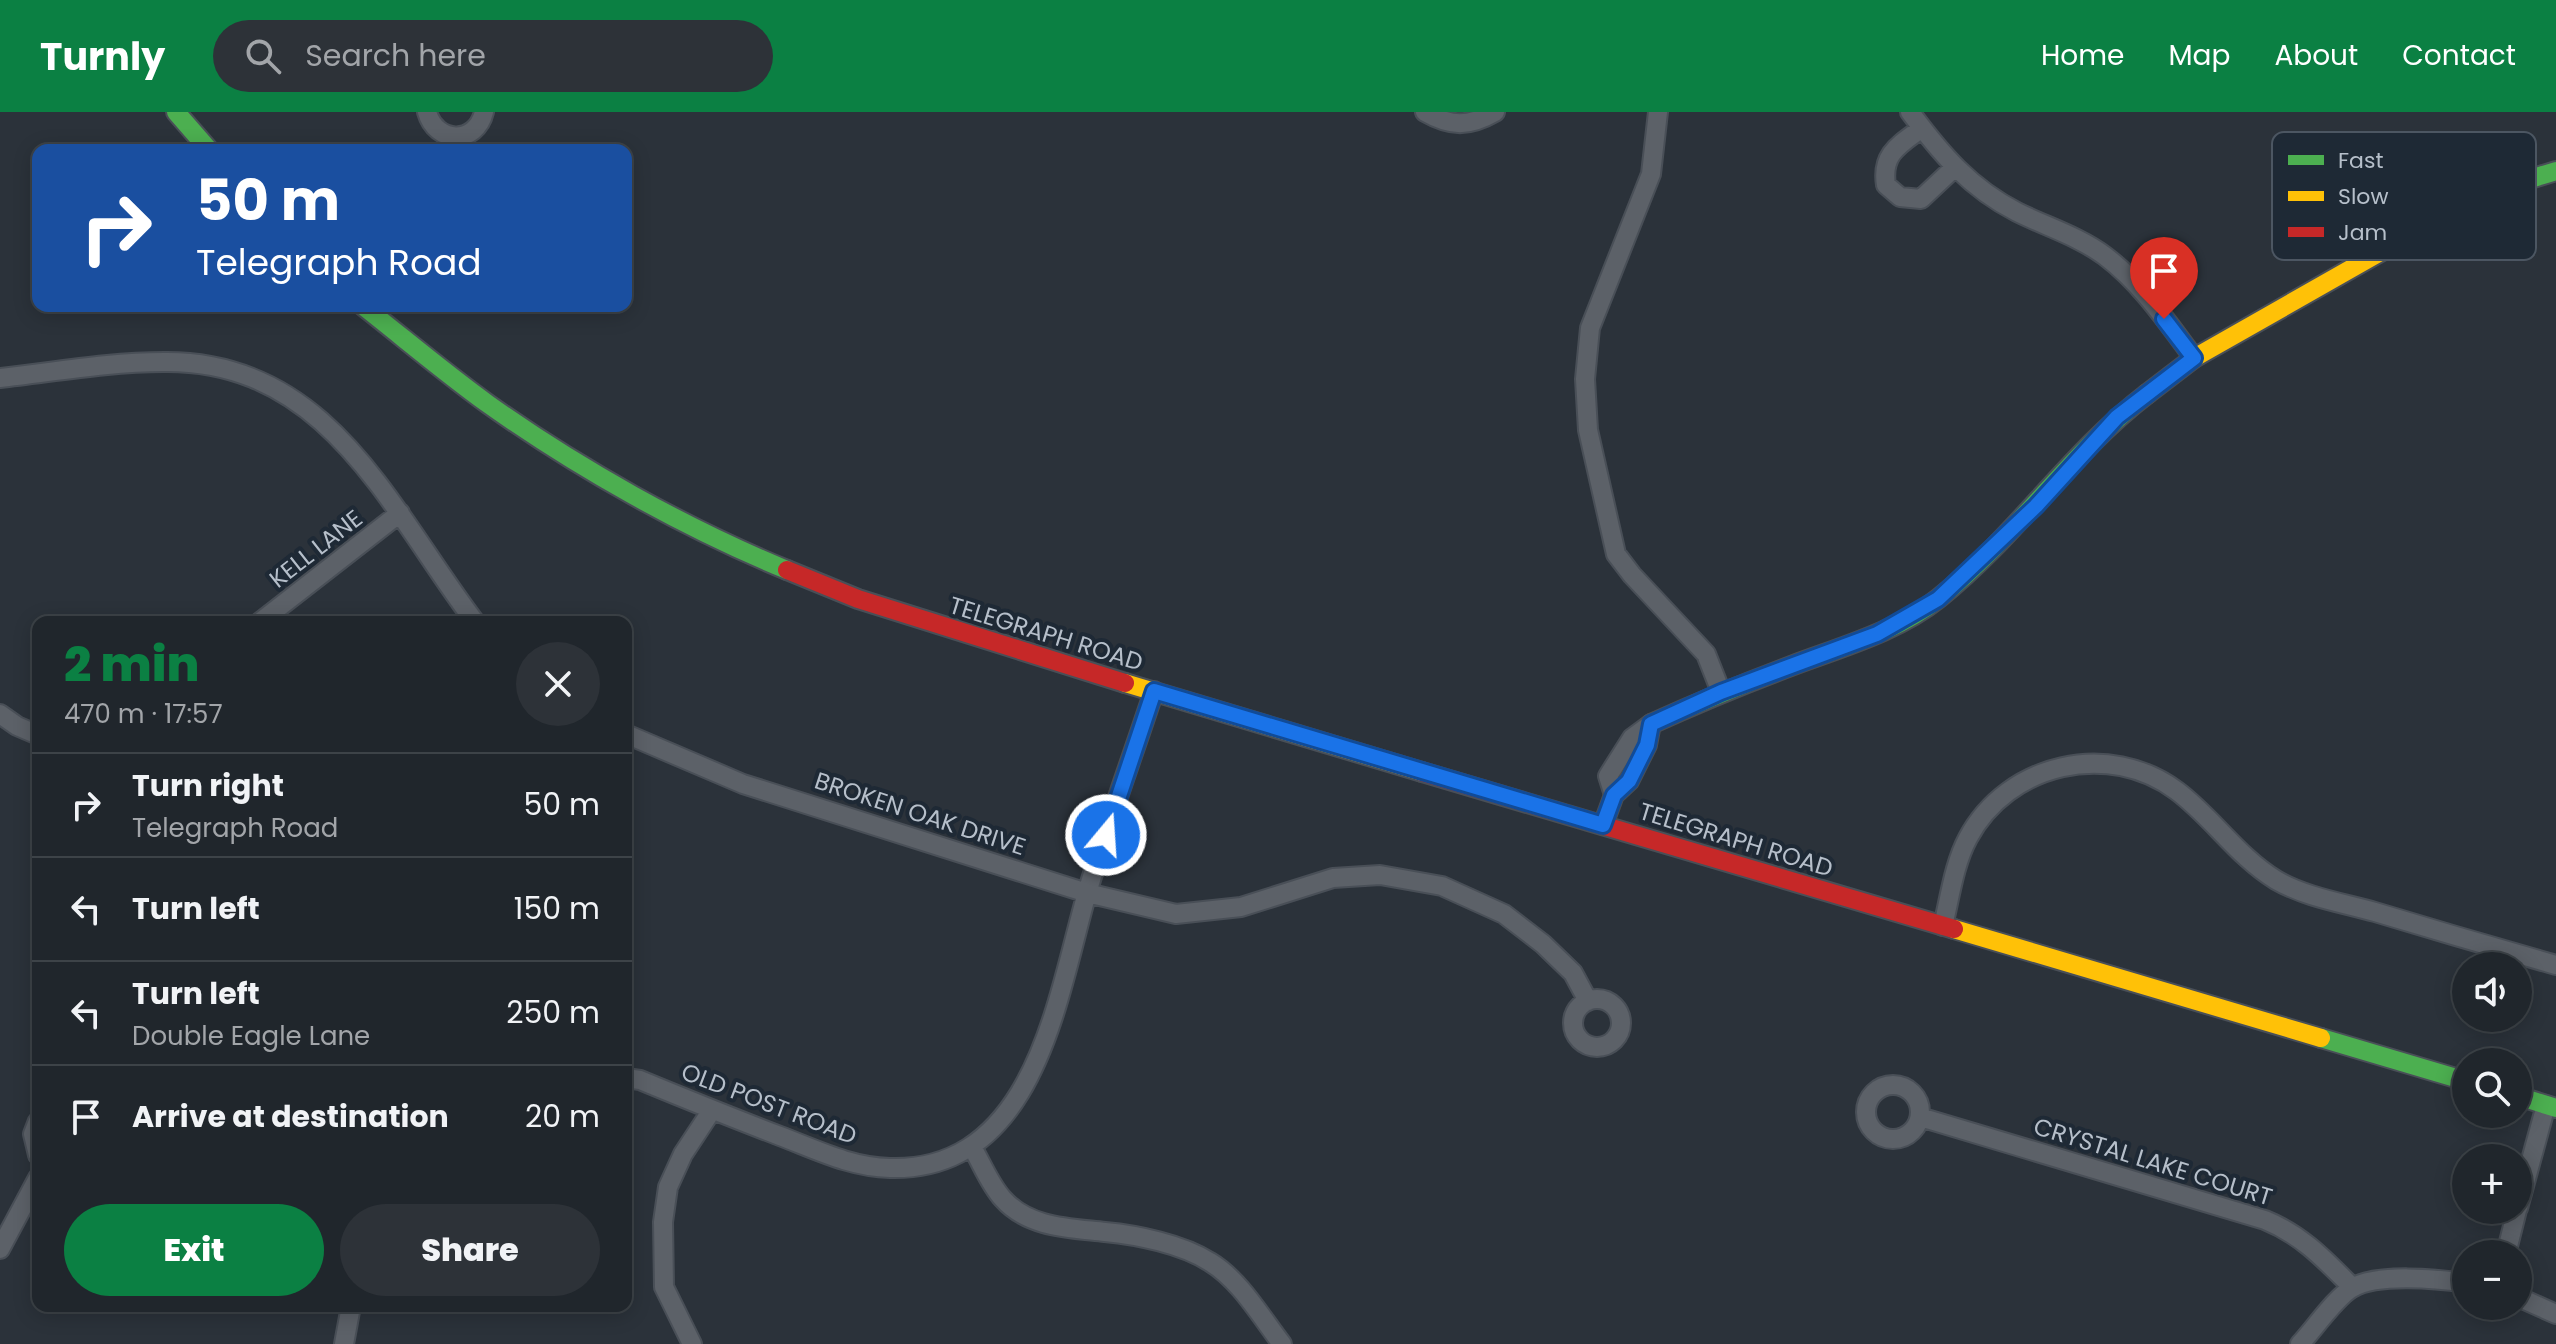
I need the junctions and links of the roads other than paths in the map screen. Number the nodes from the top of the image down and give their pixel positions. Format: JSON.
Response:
{"nodes":[{"id":1,"x":176,"y":112,"type":"edge"},
{"id":2,"x":427,"y":112,"type":"edge"},
{"id":3,"x":484,"y":112,"type":"edge"},
{"id":4,"x":1425,"y":112,"type":"edge"},
{"id":5,"x":1495,"y":112,"type":"edge"},
{"id":6,"x":1658,"y":112,"type":"edge"},
{"id":7,"x":1910,"y":112,"type":"edge"},
{"id":8,"x":1922,"y":128,"type":"junction"},
{"id":9,"x":204,"y":144,"type":"edge"},
{"id":10,"x":1954,"y":168,"type":"junction"},
{"id":11,"x":2556,"y":171,"type":"edge"},
{"id":12,"x":2536,"y":177,"type":"edge"},
{"id":13,"x":2371,"y":260,"type":"edge"},
{"id":14,"x":370,"y":312,"type":"edge"},
{"id":15,"x":2194,"y":358,"type":"junction"},
{"id":16,"x":0,"y":378,"type":"edge"},
{"id":17,"x":400,"y":513,"type":"junction"},
{"id":18,"x":268,"y":616,"type":"edge"},
{"id":19,"x":471,"y":616,"type":"edge"},
{"id":20,"x":1154,"y":691,"type":"junction"},
{"id":21,"x":1721,"y":692,"type":"junction"},
{"id":22,"x":0,"y":714,"type":"edge"},
{"id":23,"x":32,"y":732,"type":"edge"},
{"id":24,"x":632,"y":737,"type":"edge"},
{"id":25,"x":1603,"y":825,"type":"junction"},
{"id":26,"x":1087,"y":893,"type":"junction"},
{"id":27,"x":1943,"y":926,"type":"junction"},
{"id":28,"x":2556,"y":965,"type":"edge"},
{"id":29,"x":1588,"y":1001,"type":"dead end"},
{"id":30,"x":2452,"y":1077,"type":"edge"},
{"id":31,"x":632,"y":1079,"type":"edge"},
{"id":32,"x":2551,"y":1106,"type":"edge"},
{"id":33,"x":712,"y":1110,"type":"junction"},
{"id":34,"x":1920,"y":1117,"type":"dead end"},
{"id":35,"x":972,"y":1147,"type":"junction"},
{"id":36,"x":2532,"y":1165,"type":"edge"},
{"id":37,"x":32,"y":1189,"type":"edge"},
{"id":38,"x":0,"y":1249,"type":"edge"},
{"id":39,"x":2452,"y":1281,"type":"edge"},
{"id":40,"x":2352,"y":1287,"type":"junction"},
{"id":41,"x":2532,"y":1303,"type":"edge"},
{"id":42,"x":350,"y":1312,"type":"edge"},
{"id":43,"x":2556,"y":1314,"type":"edge"},
{"id":44,"x":344,"y":1344,"type":"edge"},
{"id":45,"x":692,"y":1344,"type":"edge"},
{"id":46,"x":1282,"y":1344,"type":"edge"},
{"id":47,"x":2300,"y":1344,"type":"edge"}],
"edges":[{"from":1,"to":9,"type":"main road"},
{"from":2,"to":3,"type":"street"},
{"from":4,"to":5,"type":"street"},
{"from":6,"to":21,"type":"street"},
{"from":7,"to":8,"type":"street"},
{"from":8,"to":10,"type":"street"},
{"from":8,"to":10,"type":"street"},
{"from":10,"to":15,"type":"street"},
{"from":11,"to":12,"type":"main road"},
{"from":13,"to":15,"type":"main road"},
{"from":14,"to":20,"type":"main road","name":"TELEGRAPH ROAD"},
{"from":15,"to":21,"type":"main road"},
{"from":16,"to":17,"type":"street"},
{"from":17,"to":18,"type":"street","name":"KELL LANE"},
{"from":17,"to":19,"type":"street"},
{"from":20,"to":25,"type":"main road","name":"TELEGRAPH ROAD"},
{"from":20,"to":26,"type":"street","name":"OLD POST ROAD"},
{"from":21,"to":25,"type":"main road"},
{"from":22,"to":23,"type":"street"},
{"from":24,"to":26,"type":"street","name":"BROKEN OAK DRIVE"},
{"from":25,"to":27,"type":"main road","name":"TELEGRAPH ROAD"},
{"from":26,"to":29,"type":"street","name":"BROKEN OAK DRIVE"},
{"from":26,"to":35,"type":"street","name":"OLD POST ROAD"},
{"from":27,"to":28,"type":"street"},
{"from":27,"to":30,"type":"main road","name":"TELEGRAPH ROAD"},
{"from":31,"to":33,"type":"street","name":"OLD POST ROAD"},
{"from":32,"to":36,"type":"street"},
{"from":33,"to":35,"type":"street","name":"OLD POST ROAD"},
{"from":33,"to":45,"type":"street"},
{"from":34,"to":40,"type":"street","name":"CRYSTAL LAKE COURT"},
{"from":35,"to":46,"type":"street"},
{"from":37,"to":38,"type":"street"},
{"from":39,"to":40,"type":"street"},
{"from":40,"to":47,"type":"street"},
{"from":41,"to":43,"type":"street"},
{"from":42,"to":44,"type":"street"}]}
